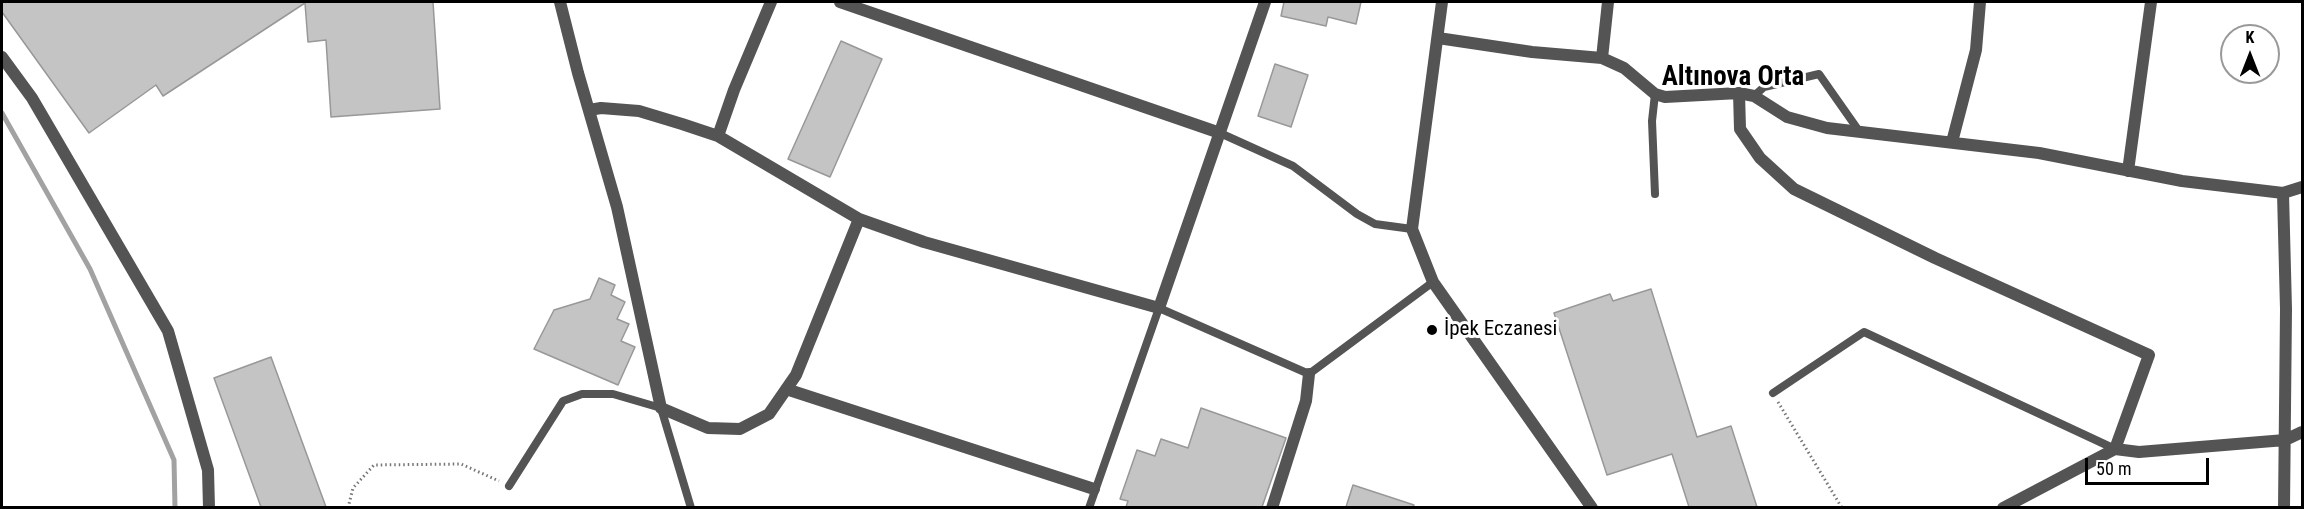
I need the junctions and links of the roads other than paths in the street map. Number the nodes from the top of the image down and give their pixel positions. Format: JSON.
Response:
{"nodes":[{"id":1,"x":560,"y":2,"type":"edge"},
{"id":2,"x":771,"y":2,"type":"edge"},
{"id":3,"x":840,"y":2,"type":"edge"},
{"id":4,"x":1265,"y":2,"type":"edge"},
{"id":5,"x":1442,"y":2,"type":"edge"},
{"id":6,"x":1608,"y":2,"type":"edge"},
{"id":7,"x":1980,"y":2,"type":"edge"},
{"id":8,"x":2151,"y":2,"type":"edge"},
{"id":9,"x":1438,"y":38,"type":"junction"},
{"id":10,"x":2,"y":57,"type":"edge"},
{"id":11,"x":1602,"y":58,"type":"junction"},
{"id":12,"x":1739,"y":93,"type":"junction"},
{"id":13,"x":1655,"y":94,"type":"junction"},
{"id":14,"x":1754,"y":96,"type":"junction"},
{"id":15,"x":589,"y":110,"type":"junction"},
{"id":16,"x":1859,"y":131,"type":"junction"},
{"id":17,"x":1220,"y":133,"type":"junction"},
{"id":18,"x":718,"y":136,"type":"junction"},
{"id":19,"x":1952,"y":142,"type":"junction"},
{"id":20,"x":2128,"y":171,"type":"junction"},
{"id":21,"x":2302,"y":187,"type":"edge"},
{"id":22,"x":2283,"y":193,"type":"junction"},
{"id":23,"x":1655,"y":194,"type":"dead end"},
{"id":24,"x":859,"y":219,"type":"junction"},
{"id":25,"x":1412,"y":229,"type":"junction"},
{"id":26,"x":1433,"y":282,"type":"junction"},
{"id":27,"x":1159,"y":308,"type":"junction"},
{"id":28,"x":1309,"y":374,"type":"junction"},
{"id":29,"x":786,"y":389,"type":"junction"},
{"id":30,"x":1773,"y":393,"type":"road end"},
{"id":31,"x":661,"y":408,"type":"junction"},
{"id":32,"x":2302,"y":432,"type":"edge"},
{"id":33,"x":2285,"y":440,"type":"junction"},
{"id":34,"x":2115,"y":449,"type":"junction"},
{"id":35,"x":509,"y":486,"type":"road end"},
{"id":36,"x":1094,"y":489,"type":"junction"},
{"id":37,"x":209,"y":507,"type":"edge"},
{"id":38,"x":691,"y":507,"type":"edge"},
{"id":39,"x":1089,"y":507,"type":"edge"},
{"id":40,"x":1272,"y":507,"type":"edge"},
{"id":41,"x":1592,"y":507,"type":"edge"},
{"id":42,"x":2003,"y":507,"type":"edge"},
{"id":43,"x":2284,"y":507,"type":"edge"}],
"edges":[{"from":1,"to":15,"type":"street"},
{"from":2,"to":18,"type":"street"},
{"from":3,"to":17,"type":"street"},
{"from":4,"to":17,"type":"street"},
{"from":5,"to":9,"type":"street"},
{"from":6,"to":11,"type":"street"},
{"from":7,"to":19,"type":"street"},
{"from":8,"to":20,"type":"street"},
{"from":9,"to":11,"type":"street"},
{"from":9,"to":25,"type":"street"},
{"from":10,"to":37,"type":"street"},
{"from":11,"to":13,"type":"street"},
{"from":12,"to":13,"type":"street"},
{"from":12,"to":14,"type":"street"},
{"from":12,"to":34,"type":"street"},
{"from":13,"to":23,"type":"lane"},
{"from":14,"to":16,"type":"street"},
{"from":14,"to":16,"type":"lane"},
{"from":15,"to":18,"type":"street"},
{"from":15,"to":31,"type":"street"},
{"from":16,"to":19,"type":"street"},
{"from":17,"to":25,"type":"lane"},
{"from":17,"to":27,"type":"street"},
{"from":18,"to":24,"type":"street"},
{"from":19,"to":20,"type":"street"},
{"from":20,"to":22,"type":"street"},
{"from":21,"to":22,"type":"street"},
{"from":22,"to":33,"type":"street"},
{"from":24,"to":27,"type":"street"},
{"from":24,"to":29,"type":"street"},
{"from":25,"to":26,"type":"street"},
{"from":26,"to":28,"type":"lane"},
{"from":26,"to":41,"type":"street"},
{"from":27,"to":28,"type":"lane"},
{"from":27,"to":36,"type":"lane"},
{"from":28,"to":40,"type":"street"},
{"from":29,"to":31,"type":"street"},
{"from":29,"to":36,"type":"street"},
{"from":30,"to":34,"type":"lane"},
{"from":31,"to":35,"type":"lane"},
{"from":31,"to":38,"type":"lane"},
{"from":32,"to":33,"type":"street"},
{"from":33,"to":34,"type":"street"},
{"from":33,"to":43,"type":"street"},
{"from":34,"to":42,"type":"street"},
{"from":36,"to":39,"type":"lane"}]}
